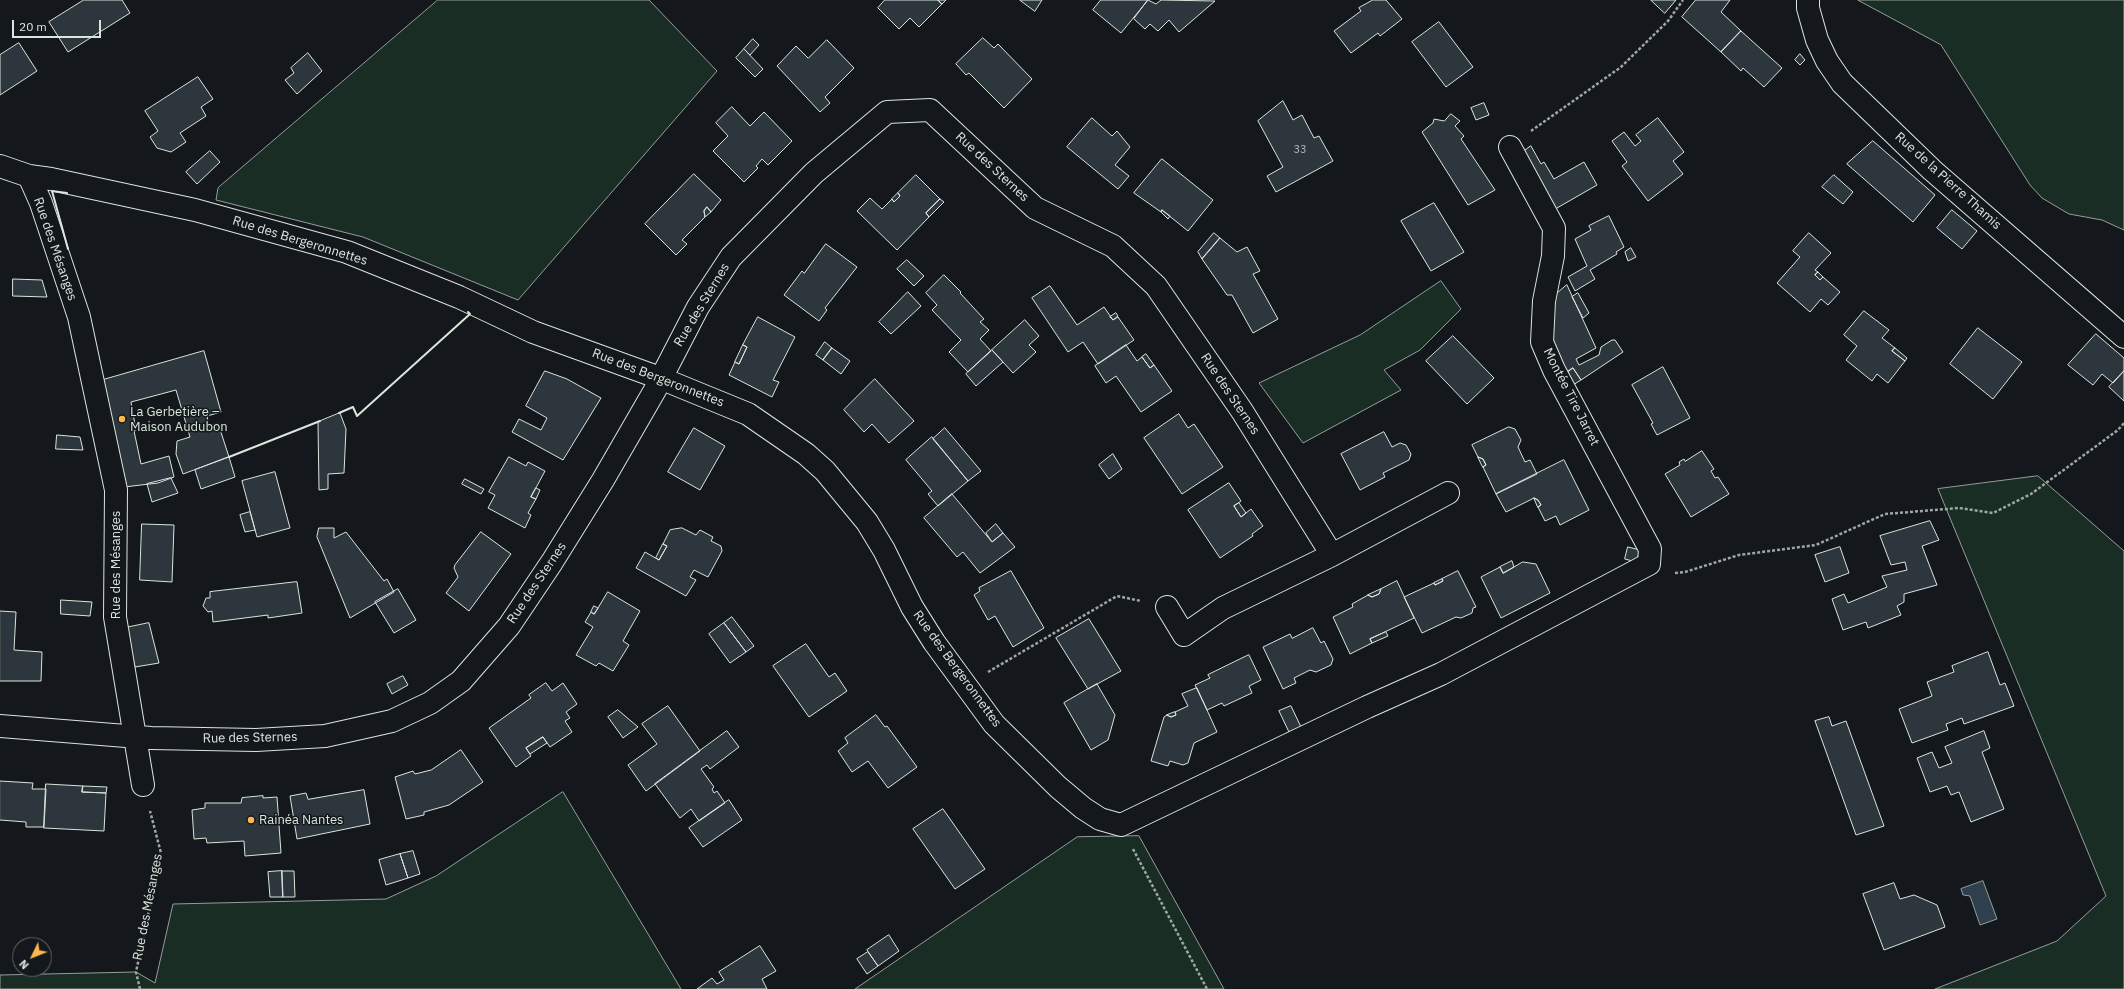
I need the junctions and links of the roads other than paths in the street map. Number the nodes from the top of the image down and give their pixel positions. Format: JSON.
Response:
{"nodes":[{"id":1,"x":1808,"y":0,"type":"edge"},
{"id":2,"x":1510,"y":147,"type":"road end"},
{"id":3,"x":0,"y":166,"type":"edge"},
{"id":4,"x":29,"y":176,"type":"junction"},
{"id":5,"x":2124,"y":337,"type":"edge"},
{"id":6,"x":660,"y":378,"type":"junction"},
{"id":7,"x":1448,"y":493,"type":"dead end"},
{"id":8,"x":1332,"y":555,"type":"junction"},
{"id":9,"x":1167,"y":607,"type":"road end"},
{"id":10,"x":0,"y":726,"type":"edge"},
{"id":11,"x":134,"y":737,"type":"junction"},
{"id":12,"x":143,"y":785,"type":"road end"},
{"id":13,"x":1121,"y":825,"type":"joint"}],
"edges":[{"from":1,"to":5,"type":"street","name":"Rue de la Pierre Thamis"},
{"from":2,"to":13,"type":"street","name":"Montée Tire Jarret"},
{"from":3,"to":4,"type":"street"},
{"from":4,"to":6,"type":"street","name":"Rue des Bergeronnettes"},
{"from":4,"to":11,"type":"street","name":"Rue des Mésanges"},
{"from":6,"to":8,"type":"street","name":"Rue des Sternes"},
{"from":6,"to":11,"type":"street","name":"Rue des Sternes"},
{"from":6,"to":13,"type":"street","name":"Rue des Bergeronnettes"},
{"from":7,"to":8,"type":"street"},
{"from":8,"to":9,"type":"street"},
{"from":10,"to":11,"type":"street","name":"Rue des Sternes"},
{"from":11,"to":12,"type":"street","name":"Rue des Mésanges"}]}
